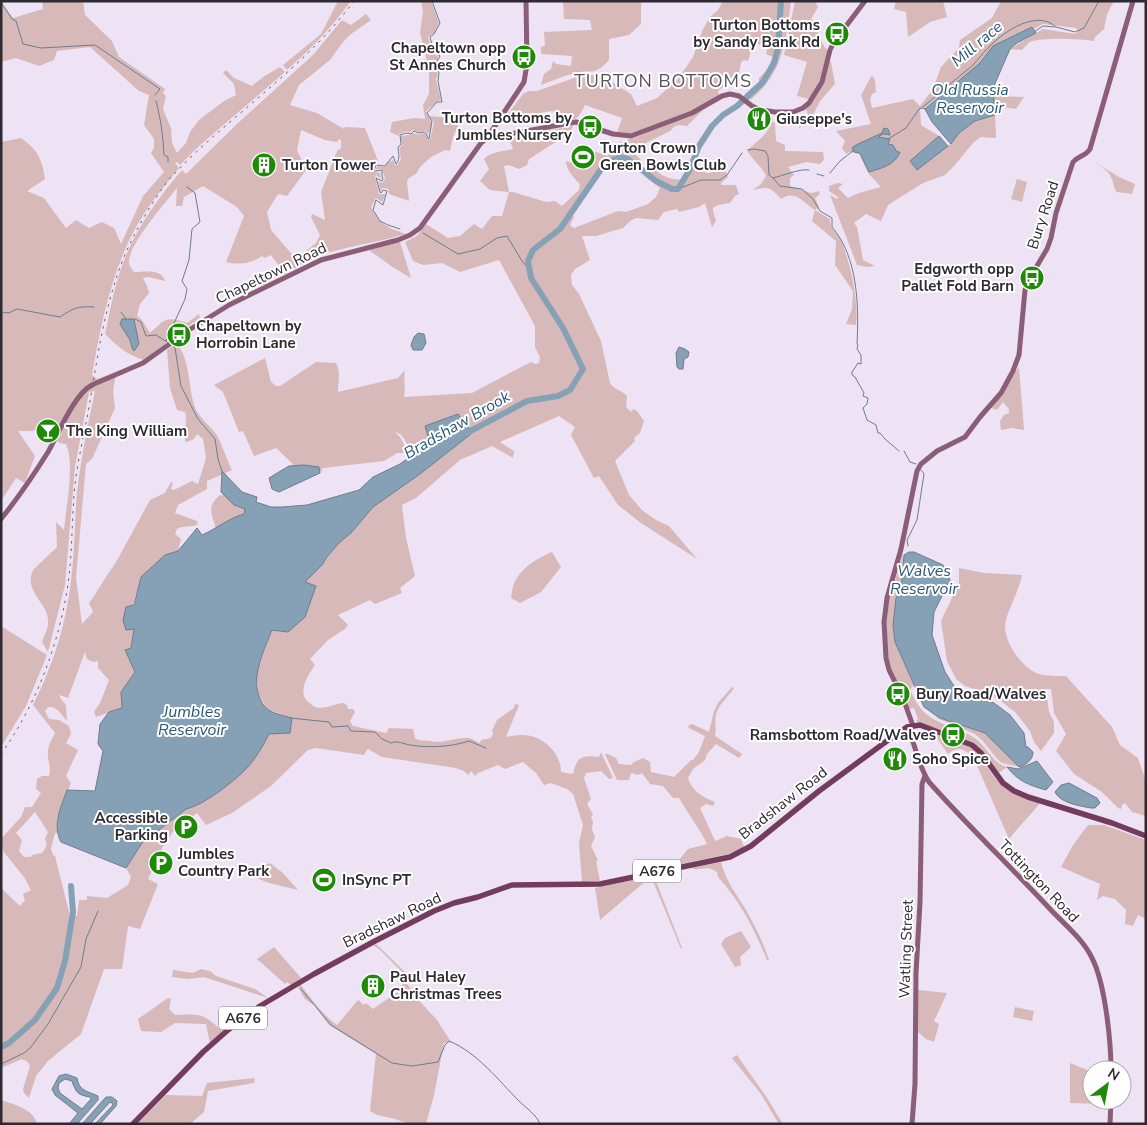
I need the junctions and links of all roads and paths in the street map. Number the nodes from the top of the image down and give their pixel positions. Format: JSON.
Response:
{"nodes":[{"id":1,"x":526,"y":1,"type":"edge"},
{"id":2,"x":865,"y":1,"type":"edge"},
{"id":3,"x":1133,"y":1,"type":"edge"},
{"id":4,"x":487,"y":138,"type":"junction"},
{"id":5,"x":1,"y":519,"type":"edge"},
{"id":6,"x":910,"y":726,"type":"junction"},
{"id":7,"x":924,"y":776,"type":"junction"},
{"id":8,"x":1146,"y":836,"type":"edge"},
{"id":9,"x":1110,"y":1060,"type":"edge"},
{"id":10,"x":1111,"y":1110,"type":"edge"},
{"id":11,"x":133,"y":1124,"type":"edge"},
{"id":12,"x":912,"y":1124,"type":"edge"},
{"id":13,"x":1110,"y":1124,"type":"edge"}],
"edges":[{"from":1,"to":4,"type":"street","name":"Chapeltown Road"},
{"from":2,"to":4,"type":"street"},
{"from":3,"to":6,"type":"street","name":"Bury Road"},
{"from":4,"to":5,"type":"street","name":"Chapeltown Road"},
{"from":6,"to":7,"type":"street","name":"Tottington Road"},
{"from":6,"to":8,"type":"main road"},
{"from":6,"to":11,"type":"main road","name":"Bradshaw Road","number":"A676"},
{"from":7,"to":9,"type":"street","name":"Tottington Road"},
{"from":7,"to":12,"type":"street","name":"Watling Street"},
{"from":10,"to":13,"type":"street"}]}
